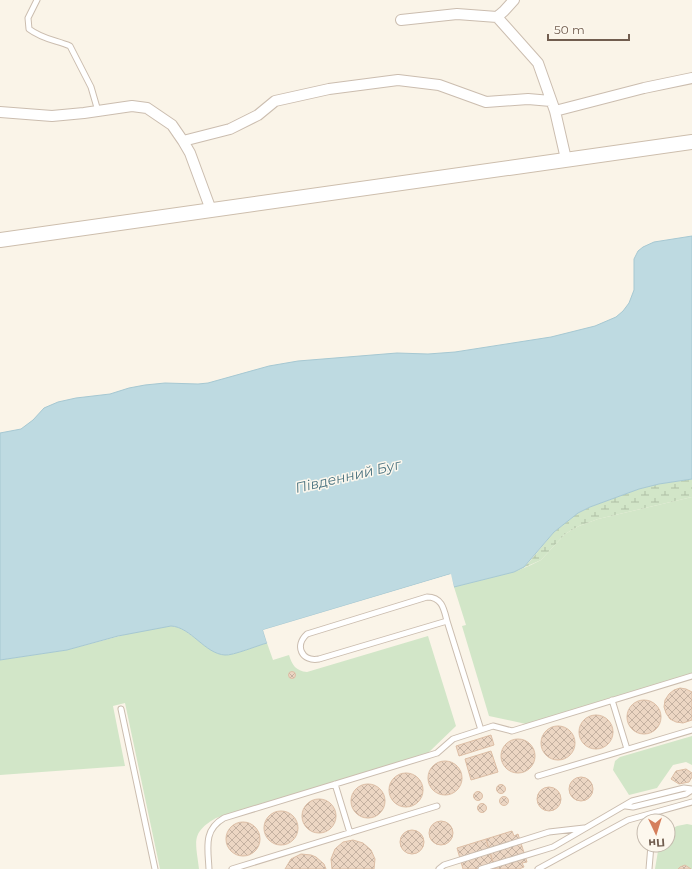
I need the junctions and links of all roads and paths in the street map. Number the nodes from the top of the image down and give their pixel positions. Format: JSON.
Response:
{"nodes":[{"id":1,"x":37,"y":0,"type":"edge"},
{"id":2,"x":514,"y":0,"type":"edge"},
{"id":3,"x":497,"y":17,"type":"junction"},
{"id":4,"x":401,"y":20,"type":"dead end"},
{"id":5,"x":692,"y":78,"type":"edge"},
{"id":6,"x":551,"y":101,"type":"junction"},
{"id":7,"x":98,"y":111,"type":"junction"},
{"id":8,"x":555,"y":111,"type":"junction"},
{"id":9,"x":0,"y":112,"type":"edge"},
{"id":10,"x":183,"y":141,"type":"junction"},
{"id":11,"x":692,"y":142,"type":"edge"},
{"id":12,"x":566,"y":159,"type":"junction"},
{"id":13,"x":211,"y":210,"type":"junction"},
{"id":14,"x":0,"y":240,"type":"edge"},
{"id":15,"x":447,"y":621,"type":"junction"},
{"id":16,"x":692,"y":676,"type":"edge"},
{"id":17,"x":612,"y":700,"type":"junction"},
{"id":18,"x":121,"y":710,"type":"dead end"},
{"id":19,"x":482,"y":730,"type":"junction"},
{"id":20,"x":692,"y":730,"type":"edge"},
{"id":21,"x":627,"y":749,"type":"junction"},
{"id":22,"x":538,"y":776,"type":"dead end"},
{"id":23,"x":335,"y":784,"type":"junction"},
{"id":24,"x":692,"y":789,"type":"edge"},
{"id":25,"x":692,"y":802,"type":"edge"},
{"id":26,"x":437,"y":806,"type":"dead end"},
{"id":27,"x":626,"y":806,"type":"junction"},
{"id":28,"x":659,"y":813,"type":"edge"},
{"id":29,"x":636,"y":819,"type":"edge"},
{"id":30,"x":587,"y":828,"type":"junction"},
{"id":31,"x":350,"y":833,"type":"junction"},
{"id":32,"x":650,"y":853,"type":"edge"},
{"id":33,"x":155,"y":869,"type":"edge"},
{"id":34,"x":209,"y":869,"type":"edge"},
{"id":35,"x":232,"y":869,"type":"edge"},
{"id":36,"x":439,"y":869,"type":"edge"},
{"id":37,"x":481,"y":869,"type":"edge"},
{"id":38,"x":538,"y":869,"type":"edge"},
{"id":39,"x":649,"y":869,"type":"edge"}],
"edges":[{"from":1,"to":7,"type":"lane"},
{"from":2,"to":3,"type":"street"},
{"from":3,"to":4,"type":"street"},
{"from":3,"to":6,"type":"street"},
{"from":5,"to":8,"type":"street"},
{"from":6,"to":8,"type":"street"},
{"from":6,"to":10,"type":"street"},
{"from":7,"to":9,"type":"street"},
{"from":7,"to":10,"type":"street"},
{"from":8,"to":12,"type":"street"},
{"from":10,"to":13,"type":"street"},
{"from":11,"to":12,"type":"street"},
{"from":12,"to":13,"type":"street"},
{"from":13,"to":14,"type":"street"},
{"from":15,"to":15,"type":"lane"},
{"from":15,"to":19,"type":"lane"},
{"from":16,"to":17,"type":"lane"},
{"from":17,"to":19,"type":"lane"},
{"from":17,"to":21,"type":"lane"},
{"from":18,"to":33,"type":"lane"},
{"from":19,"to":23,"type":"lane"},
{"from":20,"to":21,"type":"lane"},
{"from":21,"to":22,"type":"lane"},
{"from":23,"to":31,"type":"lane"},
{"from":23,"to":34,"type":"lane"},
{"from":24,"to":27,"type":"lane"},
{"from":24,"to":27,"type":"lane"},
{"from":25,"to":28,"type":"lane"},
{"from":26,"to":31,"type":"lane"},
{"from":27,"to":30,"type":"lane"},
{"from":29,"to":38,"type":"lane"},
{"from":30,"to":36,"type":"lane"},
{"from":30,"to":37,"type":"lane"},
{"from":31,"to":35,"type":"lane"},
{"from":32,"to":39,"type":"lane"}]}
